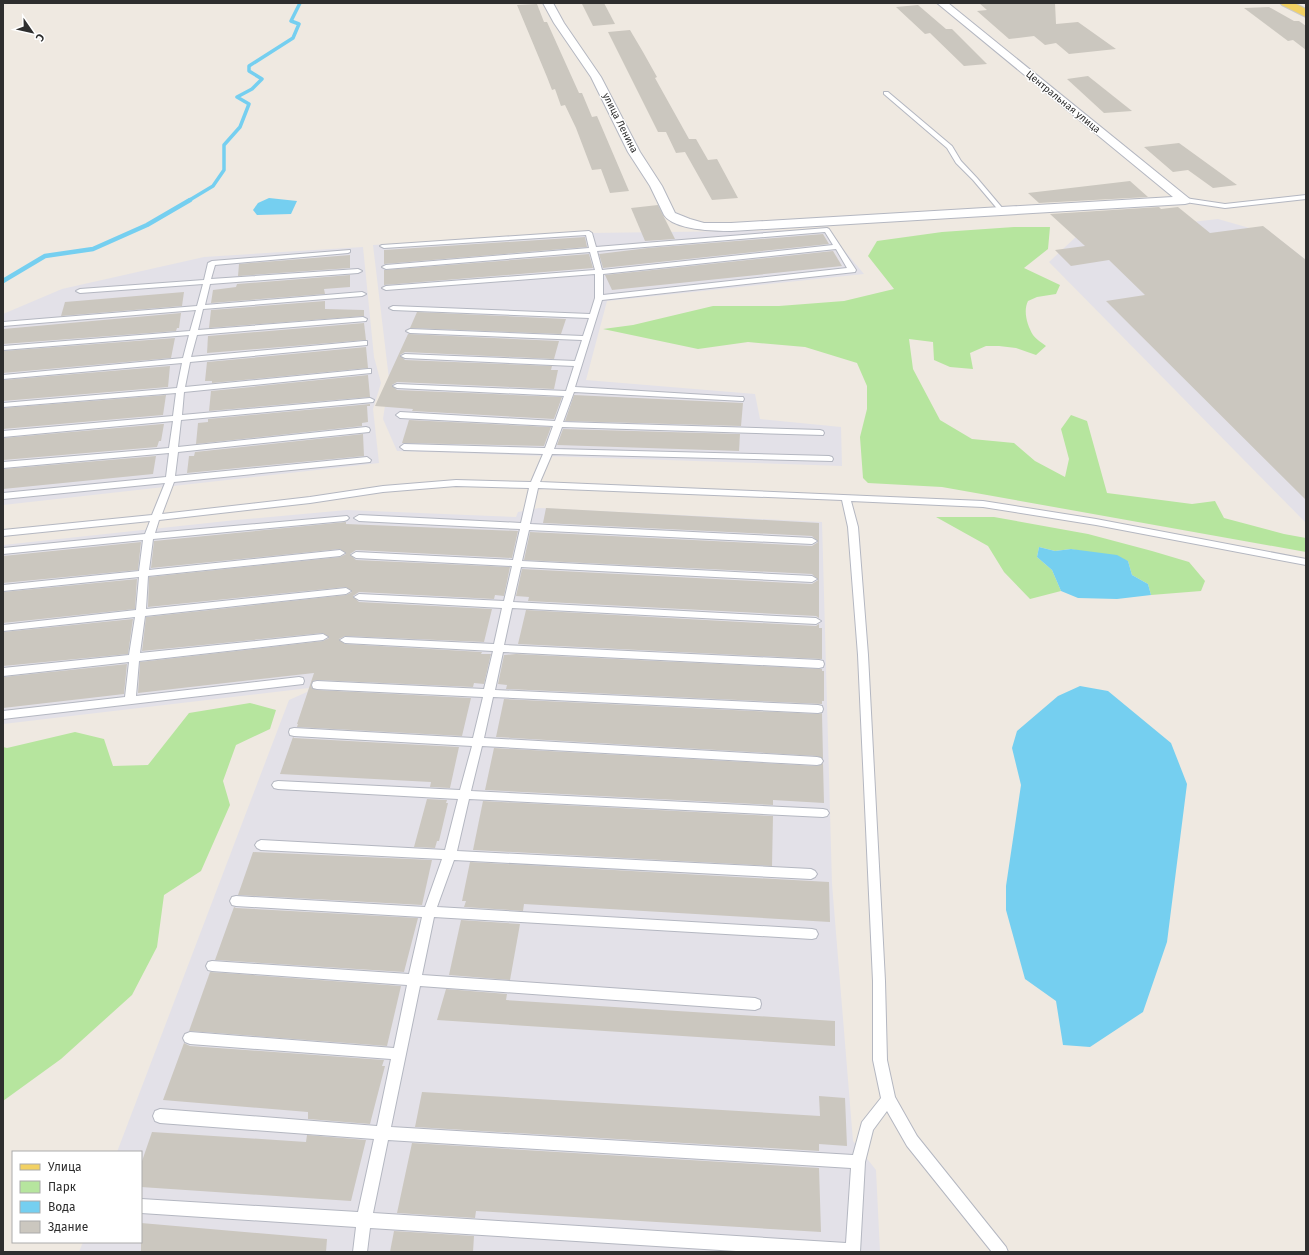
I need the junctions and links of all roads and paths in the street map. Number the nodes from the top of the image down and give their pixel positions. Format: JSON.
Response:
{"nodes":[{"id":1,"x":548,"y":3,"type":"edge"},
{"id":2,"x":942,"y":3,"type":"edge"},
{"id":3,"x":1286,"y":3,"type":"edge"},
{"id":4,"x":1306,"y":14,"type":"edge"},
{"id":5,"x":886,"y":93,"type":"dead end"},
{"id":6,"x":1306,"y":197,"type":"edge"},
{"id":7,"x":1185,"y":200,"type":"junction"},
{"id":8,"x":1002,"y":211,"type":"junction"},
{"id":9,"x":384,"y":246,"type":"dead end"},
{"id":10,"x":838,"y":247,"type":"junction"},
{"id":11,"x":594,"y":250,"type":"junction"},
{"id":12,"x":348,"y":251,"type":"dead end"},
{"id":13,"x":386,"y":267,"type":"dead end"},
{"id":14,"x":358,"y":271,"type":"dead end"},
{"id":15,"x":599,"y":272,"type":"junction"},
{"id":16,"x":207,"y":283,"type":"junction"},
{"id":17,"x":386,"y":288,"type":"dead end"},
{"id":18,"x":80,"y":292,"type":"dead end"},
{"id":19,"x":362,"y":294,"type":"dead end"},
{"id":20,"x":600,"y":298,"type":"junction"},
{"id":21,"x":200,"y":308,"type":"junction"},
{"id":22,"x":393,"y":308,"type":"dead end"},
{"id":23,"x":594,"y":316,"type":"junction"},
{"id":24,"x":363,"y":319,"type":"dead end"},
{"id":25,"x":3,"y":324,"type":"edge"},
{"id":26,"x":410,"y":331,"type":"dead end"},
{"id":27,"x":193,"y":333,"type":"junction"},
{"id":28,"x":586,"y":338,"type":"junction"},
{"id":29,"x":364,"y":343,"type":"dead end"},
{"id":30,"x":3,"y":348,"type":"edge"},
{"id":31,"x":405,"y":356,"type":"dead end"},
{"id":32,"x":186,"y":361,"type":"junction"},
{"id":33,"x":578,"y":364,"type":"junction"},
{"id":34,"x":368,"y":371,"type":"dead end"},
{"id":35,"x":3,"y":377,"type":"edge"},
{"id":36,"x":397,"y":386,"type":"dead end"},
{"id":37,"x":180,"y":390,"type":"junction"},
{"id":38,"x":570,"y":391,"type":"junction"},
{"id":39,"x":740,"y":399,"type":"dead end"},
{"id":40,"x":370,"y":400,"type":"dead end"},
{"id":41,"x":3,"y":405,"type":"edge"},
{"id":42,"x":400,"y":415,"type":"dead end"},
{"id":43,"x":177,"y":419,"type":"junction"},
{"id":44,"x":558,"y":424,"type":"junction"},
{"id":45,"x":366,"y":430,"type":"dead end"},
{"id":46,"x":820,"y":433,"type":"dead end"},
{"id":47,"x":3,"y":434,"type":"edge"},
{"id":48,"x":404,"y":447,"type":"dead end"},
{"id":49,"x":173,"y":450,"type":"junction"},
{"id":50,"x":548,"y":450,"type":"junction"},
{"id":51,"x":829,"y":459,"type":"dead end"},
{"id":52,"x":367,"y":460,"type":"dead end"},
{"id":53,"x":3,"y":465,"type":"edge"},
{"id":54,"x":170,"y":480,"type":"junction"},
{"id":55,"x":534,"y":485,"type":"junction"},
{"id":56,"x":3,"y":496,"type":"edge"},
{"id":57,"x":846,"y":498,"type":"junction"},
{"id":58,"x":155,"y":518,"type":"junction"},
{"id":59,"x":344,"y":518,"type":"dead end"},
{"id":60,"x":359,"y":518,"type":"dead end"},
{"id":61,"x":524,"y":526,"type":"junction"},
{"id":62,"x":3,"y":533,"type":"edge"},
{"id":63,"x":149,"y":536,"type":"junction"},
{"id":64,"x":812,"y":541,"type":"dead end"},
{"id":65,"x":3,"y":551,"type":"edge"},
{"id":66,"x":340,"y":553,"type":"dead end"},
{"id":67,"x":356,"y":555,"type":"dead end"},
{"id":68,"x":1306,"y":562,"type":"edge"},
{"id":69,"x":516,"y":564,"type":"junction"},
{"id":70,"x":143,"y":573,"type":"junction"},
{"id":71,"x":812,"y":579,"type":"dead end"},
{"id":72,"x":3,"y":588,"type":"edge"},
{"id":73,"x":346,"y":591,"type":"dead end"},
{"id":74,"x":359,"y":597,"type":"dead end"},
{"id":75,"x":507,"y":605,"type":"junction"},
{"id":76,"x":141,"y":613,"type":"junction"},
{"id":77,"x":816,"y":621,"type":"dead end"},
{"id":78,"x":3,"y":628,"type":"edge"},
{"id":79,"x":323,"y":637,"type":"dead end"},
{"id":80,"x":345,"y":640,"type":"dead end"},
{"id":81,"x":498,"y":648,"type":"junction"},
{"id":82,"x":134,"y":658,"type":"junction"},
{"id":83,"x":819,"y":664,"type":"dead end"},
{"id":84,"x":3,"y":672,"type":"edge"},
{"id":85,"x":299,"y":680,"type":"dead end"},
{"id":86,"x":317,"y":685,"type":"dead end"},
{"id":87,"x":488,"y":693,"type":"junction"},
{"id":88,"x":130,"y":701,"type":"junction"},
{"id":89,"x":818,"y":709,"type":"dead end"},
{"id":90,"x":3,"y":715,"type":"edge"},
{"id":91,"x":294,"y":732,"type":"dead end"},
{"id":92,"x":478,"y":742,"type":"junction"},
{"id":93,"x":817,"y":761,"type":"dead end"},
{"id":94,"x":278,"y":785,"type":"dead end"},
{"id":95,"x":465,"y":796,"type":"junction"},
{"id":96,"x":822,"y":813,"type":"dead end"},
{"id":97,"x":261,"y":845,"type":"dead end"},
{"id":98,"x":450,"y":854,"type":"junction"},
{"id":99,"x":811,"y":874,"type":"dead end"},
{"id":100,"x":236,"y":901,"type":"dead end"},
{"id":101,"x":429,"y":912,"type":"junction"},
{"id":102,"x":812,"y":934,"type":"dead end"},
{"id":103,"x":212,"y":966,"type":"dead end"},
{"id":104,"x":415,"y":979,"type":"junction"},
{"id":105,"x":755,"y":1004,"type":"dead end"},
{"id":106,"x":190,"y":1038,"type":"dead end"},
{"id":107,"x":399,"y":1054,"type":"junction"},
{"id":108,"x":888,"y":1099,"type":"junction"},
{"id":109,"x":160,"y":1116,"type":"dead end"},
{"id":110,"x":382,"y":1133,"type":"junction"},
{"id":111,"x":858,"y":1162,"type":"junction"},
{"id":112,"x":142,"y":1206,"type":"edge"},
{"id":113,"x":364,"y":1220,"type":"junction"},
{"id":114,"x":360,"y":1252,"type":"edge"},
{"id":115,"x":853,"y":1252,"type":"edge"},
{"id":116,"x":1001,"y":1252,"type":"edge"}],
"edges":[{"from":1,"to":8,"type":"street","name":"улица Ленина"},
{"from":2,"to":7,"type":"street","name":"Центральная улица"},
{"from":3,"to":4,"type":"main road"},
{"from":5,"to":8,"type":"lane"},
{"from":6,"to":7,"type":"lane"},
{"from":7,"to":8,"type":"street","name":"улица Ленина"},
{"from":9,"to":11,"type":"lane"},
{"from":10,"to":11,"type":"lane"},
{"from":10,"to":15,"type":"lane"},
{"from":10,"to":20,"type":"lane"},
{"from":11,"to":13,"type":"lane"},
{"from":11,"to":15,"type":"lane"},
{"from":12,"to":16,"type":"lane"},
{"from":14,"to":16,"type":"lane"},
{"from":15,"to":17,"type":"lane"},
{"from":15,"to":20,"type":"lane"},
{"from":16,"to":18,"type":"lane"},
{"from":16,"to":21,"type":"lane"},
{"from":19,"to":21,"type":"lane"},
{"from":20,"to":23,"type":"lane"},
{"from":21,"to":25,"type":"lane"},
{"from":21,"to":27,"type":"lane"},
{"from":22,"to":23,"type":"lane"},
{"from":23,"to":28,"type":"lane"},
{"from":24,"to":27,"type":"lane"},
{"from":26,"to":28,"type":"lane"},
{"from":27,"to":30,"type":"lane"},
{"from":27,"to":32,"type":"lane"},
{"from":28,"to":33,"type":"lane"},
{"from":29,"to":32,"type":"lane"},
{"from":31,"to":33,"type":"lane"},
{"from":32,"to":35,"type":"lane"},
{"from":32,"to":37,"type":"lane"},
{"from":33,"to":38,"type":"lane"},
{"from":34,"to":37,"type":"lane"},
{"from":36,"to":38,"type":"lane"},
{"from":37,"to":41,"type":"lane"},
{"from":37,"to":43,"type":"lane"},
{"from":38,"to":39,"type":"lane"},
{"from":38,"to":44,"type":"lane"},
{"from":40,"to":43,"type":"lane"},
{"from":42,"to":44,"type":"lane"},
{"from":43,"to":47,"type":"lane"},
{"from":43,"to":49,"type":"lane"},
{"from":44,"to":46,"type":"lane"},
{"from":44,"to":50,"type":"lane"},
{"from":45,"to":49,"type":"lane"},
{"from":48,"to":50,"type":"lane"},
{"from":49,"to":53,"type":"lane"},
{"from":49,"to":54,"type":"lane"},
{"from":50,"to":51,"type":"lane"},
{"from":50,"to":55,"type":"lane"},
{"from":52,"to":54,"type":"lane"},
{"from":54,"to":56,"type":"lane"},
{"from":54,"to":58,"type":"lane"},
{"from":55,"to":57,"type":"lane"},
{"from":55,"to":58,"type":"lane"},
{"from":55,"to":61,"type":"lane"},
{"from":57,"to":68,"type":"lane"},
{"from":57,"to":108,"type":"lane"},
{"from":58,"to":62,"type":"lane"},
{"from":58,"to":63,"type":"lane"},
{"from":59,"to":63,"type":"lane"},
{"from":60,"to":61,"type":"lane"},
{"from":61,"to":64,"type":"lane"},
{"from":61,"to":69,"type":"lane"},
{"from":63,"to":65,"type":"lane"},
{"from":63,"to":70,"type":"lane"},
{"from":66,"to":70,"type":"lane"},
{"from":67,"to":69,"type":"lane"},
{"from":69,"to":71,"type":"lane"},
{"from":69,"to":75,"type":"lane"},
{"from":70,"to":72,"type":"lane"},
{"from":70,"to":76,"type":"lane"},
{"from":73,"to":76,"type":"lane"},
{"from":74,"to":75,"type":"lane"},
{"from":75,"to":77,"type":"lane"},
{"from":75,"to":81,"type":"lane"},
{"from":76,"to":78,"type":"lane"},
{"from":76,"to":82,"type":"lane"},
{"from":79,"to":82,"type":"lane"},
{"from":80,"to":81,"type":"lane"},
{"from":81,"to":83,"type":"lane"},
{"from":81,"to":87,"type":"lane"},
{"from":82,"to":84,"type":"lane"},
{"from":82,"to":88,"type":"lane"},
{"from":85,"to":88,"type":"lane"},
{"from":86,"to":87,"type":"lane"},
{"from":87,"to":89,"type":"lane"},
{"from":87,"to":92,"type":"lane"},
{"from":88,"to":90,"type":"lane"},
{"from":91,"to":92,"type":"lane"},
{"from":92,"to":93,"type":"lane"},
{"from":92,"to":95,"type":"lane"},
{"from":94,"to":95,"type":"lane"},
{"from":95,"to":96,"type":"lane"},
{"from":95,"to":98,"type":"lane"},
{"from":97,"to":98,"type":"lane"},
{"from":98,"to":99,"type":"lane"},
{"from":98,"to":101,"type":"lane"},
{"from":100,"to":101,"type":"lane"},
{"from":101,"to":102,"type":"lane"},
{"from":101,"to":104,"type":"lane"},
{"from":103,"to":104,"type":"lane"},
{"from":104,"to":105,"type":"lane"},
{"from":104,"to":107,"type":"lane"},
{"from":106,"to":107,"type":"lane"},
{"from":107,"to":110,"type":"lane"},
{"from":108,"to":111,"type":"lane"},
{"from":108,"to":116,"type":"lane"},
{"from":109,"to":110,"type":"lane"},
{"from":110,"to":111,"type":"lane"},
{"from":110,"to":113,"type":"lane"},
{"from":111,"to":115,"type":"lane"},
{"from":112,"to":113,"type":"lane"},
{"from":113,"to":114,"type":"lane"},
{"from":113,"to":115,"type":"lane"}]}
